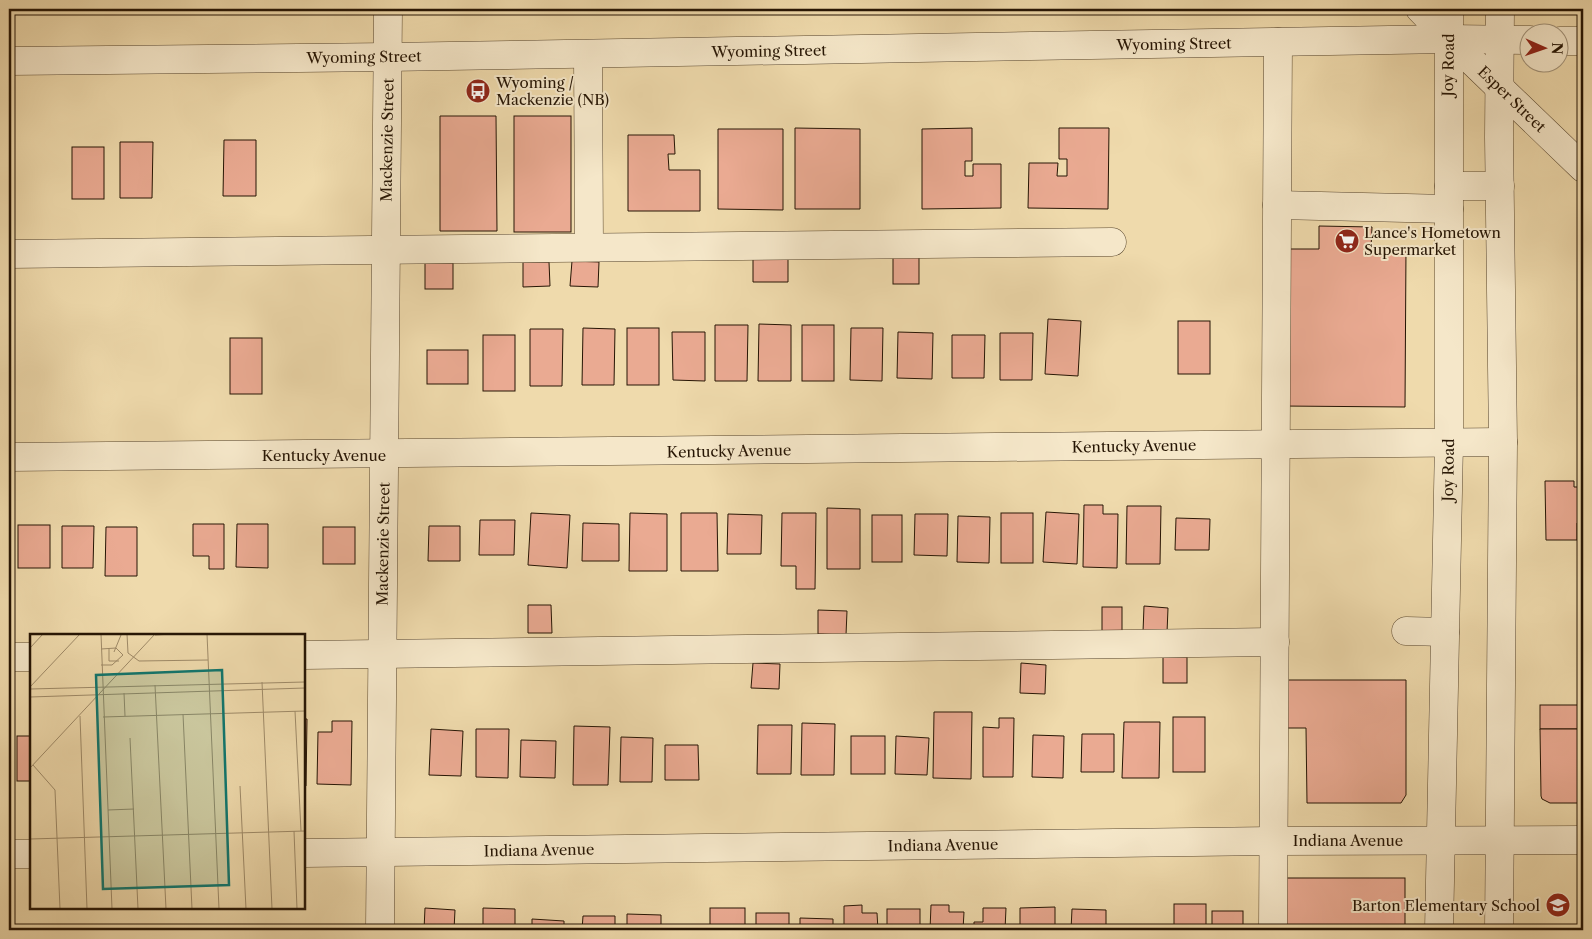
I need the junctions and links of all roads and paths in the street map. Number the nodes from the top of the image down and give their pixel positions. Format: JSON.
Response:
{"nodes":[{"id":1,"x":388,"y":9,"type":"edge"},
{"id":2,"x":1420,"y":9,"type":"edge"},
{"id":3,"x":1449,"y":9,"type":"edge"},
{"id":4,"x":1500,"y":9,"type":"edge"},
{"id":5,"x":1448,"y":39,"type":"junction"},
{"id":6,"x":1499,"y":39,"type":"junction"},
{"id":7,"x":1520,"y":40,"type":"edge"},
{"id":8,"x":1570,"y":41,"type":"edge"},
{"id":9,"x":1583,"y":41,"type":"edge"},
{"id":10,"x":1278,"y":42,"type":"junction"},
{"id":11,"x":588,"y":54,"type":"junction"},
{"id":12,"x":388,"y":57,"type":"junction"},
{"id":13,"x":9,"y":60,"type":"edge"},
{"id":14,"x":1499,"y":87,"type":"junction"},
{"id":15,"x":1582,"y":166,"type":"edge"},
{"id":16,"x":1500,"y":186,"type":"junction"},
{"id":17,"x":1449,"y":198,"type":"junction"},
{"id":18,"x":1277,"y":205,"type":"junction"},
{"id":19,"x":1112,"y":242,"type":"dead end"},
{"id":20,"x":589,"y":247,"type":"junction"},
{"id":21,"x":385,"y":249,"type":"junction"},
{"id":22,"x":9,"y":254,"type":"edge"},
{"id":23,"x":1449,"y":442,"type":"junction"},
{"id":24,"x":1503,"y":442,"type":"junction"},
{"id":25,"x":1276,"y":444,"type":"junction"},
{"id":26,"x":384,"y":454,"type":"junction"},
{"id":27,"x":9,"y":458,"type":"edge"},
{"id":28,"x":1406,"y":631,"type":"dead end"},
{"id":29,"x":1279,"y":632,"type":"junction"},
{"id":30,"x":1445,"y":632,"type":"junction"},
{"id":31,"x":305,"y":655,"type":"edge"},
{"id":32,"x":382,"y":655,"type":"junction"},
{"id":33,"x":9,"y":656,"type":"edge"},
{"id":34,"x":30,"y":657,"type":"edge"},
{"id":35,"x":1440,"y":840,"type":"junction"},
{"id":36,"x":1499,"y":840,"type":"junction"},
{"id":37,"x":1583,"y":840,"type":"edge"},
{"id":38,"x":1274,"y":841,"type":"junction"},
{"id":39,"x":380,"y":852,"type":"junction"},
{"id":40,"x":305,"y":853,"type":"edge"},
{"id":41,"x":9,"y":854,"type":"edge"},
{"id":42,"x":30,"y":854,"type":"edge"},
{"id":43,"x":380,"y":930,"type":"edge"},
{"id":44,"x":1273,"y":930,"type":"edge"},
{"id":45,"x":1440,"y":930,"type":"edge"},
{"id":46,"x":1499,"y":930,"type":"edge"}],
"edges":[{"from":1,"to":12,"type":"street","name":"Mackenzie Street"},
{"from":2,"to":5,"type":"street","name":"Esper Street"},
{"from":3,"to":5,"type":"street","name":"Joy Road"},
{"from":4,"to":6,"type":"street"},
{"from":5,"to":6,"type":"street","name":"Wyoming Street"},
{"from":5,"to":10,"type":"street","name":"Wyoming Street"},
{"from":5,"to":14,"type":"street","name":"Esper Street"},
{"from":5,"to":17,"type":"street","name":"Joy Road"},
{"from":6,"to":7,"type":"street","name":"Wyoming Street"},
{"from":6,"to":14,"type":"street"},
{"from":8,"to":9,"type":"street"},
{"from":10,"to":11,"type":"street","name":"Wyoming Street"},
{"from":10,"to":18,"type":"street"},
{"from":11,"to":12,"type":"street","name":"Wyoming Street"},
{"from":11,"to":20,"type":"street"},
{"from":12,"to":13,"type":"street","name":"Wyoming Street"},
{"from":12,"to":21,"type":"street","name":"Mackenzie Street"},
{"from":14,"to":15,"type":"street","name":"Esper Street"},
{"from":14,"to":16,"type":"street"},
{"from":16,"to":17,"type":"street"},
{"from":16,"to":24,"type":"street"},
{"from":17,"to":18,"type":"street"},
{"from":17,"to":23,"type":"street","name":"Joy Road"},
{"from":18,"to":25,"type":"street"},
{"from":19,"to":20,"type":"street"},
{"from":20,"to":21,"type":"street"},
{"from":21,"to":22,"type":"street"},
{"from":21,"to":26,"type":"street","name":"Mackenzie Street"},
{"from":23,"to":24,"type":"street","name":"Kentucky Avenue"},
{"from":23,"to":25,"type":"street","name":"Kentucky Avenue"},
{"from":23,"to":30,"type":"street","name":"Joy Road"},
{"from":24,"to":36,"type":"street"},
{"from":25,"to":26,"type":"street","name":"Kentucky Avenue"},
{"from":25,"to":29,"type":"street"},
{"from":26,"to":27,"type":"street","name":"Kentucky Avenue"},
{"from":26,"to":32,"type":"street","name":"Mackenzie Street"},
{"from":28,"to":30,"type":"street"},
{"from":29,"to":32,"type":"street"},
{"from":29,"to":38,"type":"street"},
{"from":30,"to":35,"type":"street","name":"Joy Road"},
{"from":31,"to":32,"type":"street"},
{"from":32,"to":39,"type":"street","name":"Mackenzie Street"},
{"from":33,"to":34,"type":"street"},
{"from":35,"to":36,"type":"street","name":"Indiana Avenue"},
{"from":35,"to":38,"type":"street","name":"Indiana Avenue"},
{"from":35,"to":45,"type":"street","name":"Joy Road"},
{"from":36,"to":37,"type":"street","name":"Indiana Avenue"},
{"from":36,"to":46,"type":"street"},
{"from":38,"to":39,"type":"street","name":"Indiana Avenue"},
{"from":38,"to":44,"type":"street"},
{"from":39,"to":40,"type":"street","name":"Indiana Avenue"},
{"from":39,"to":43,"type":"street","name":"Mackenzie Street"},
{"from":41,"to":42,"type":"street"}]}
